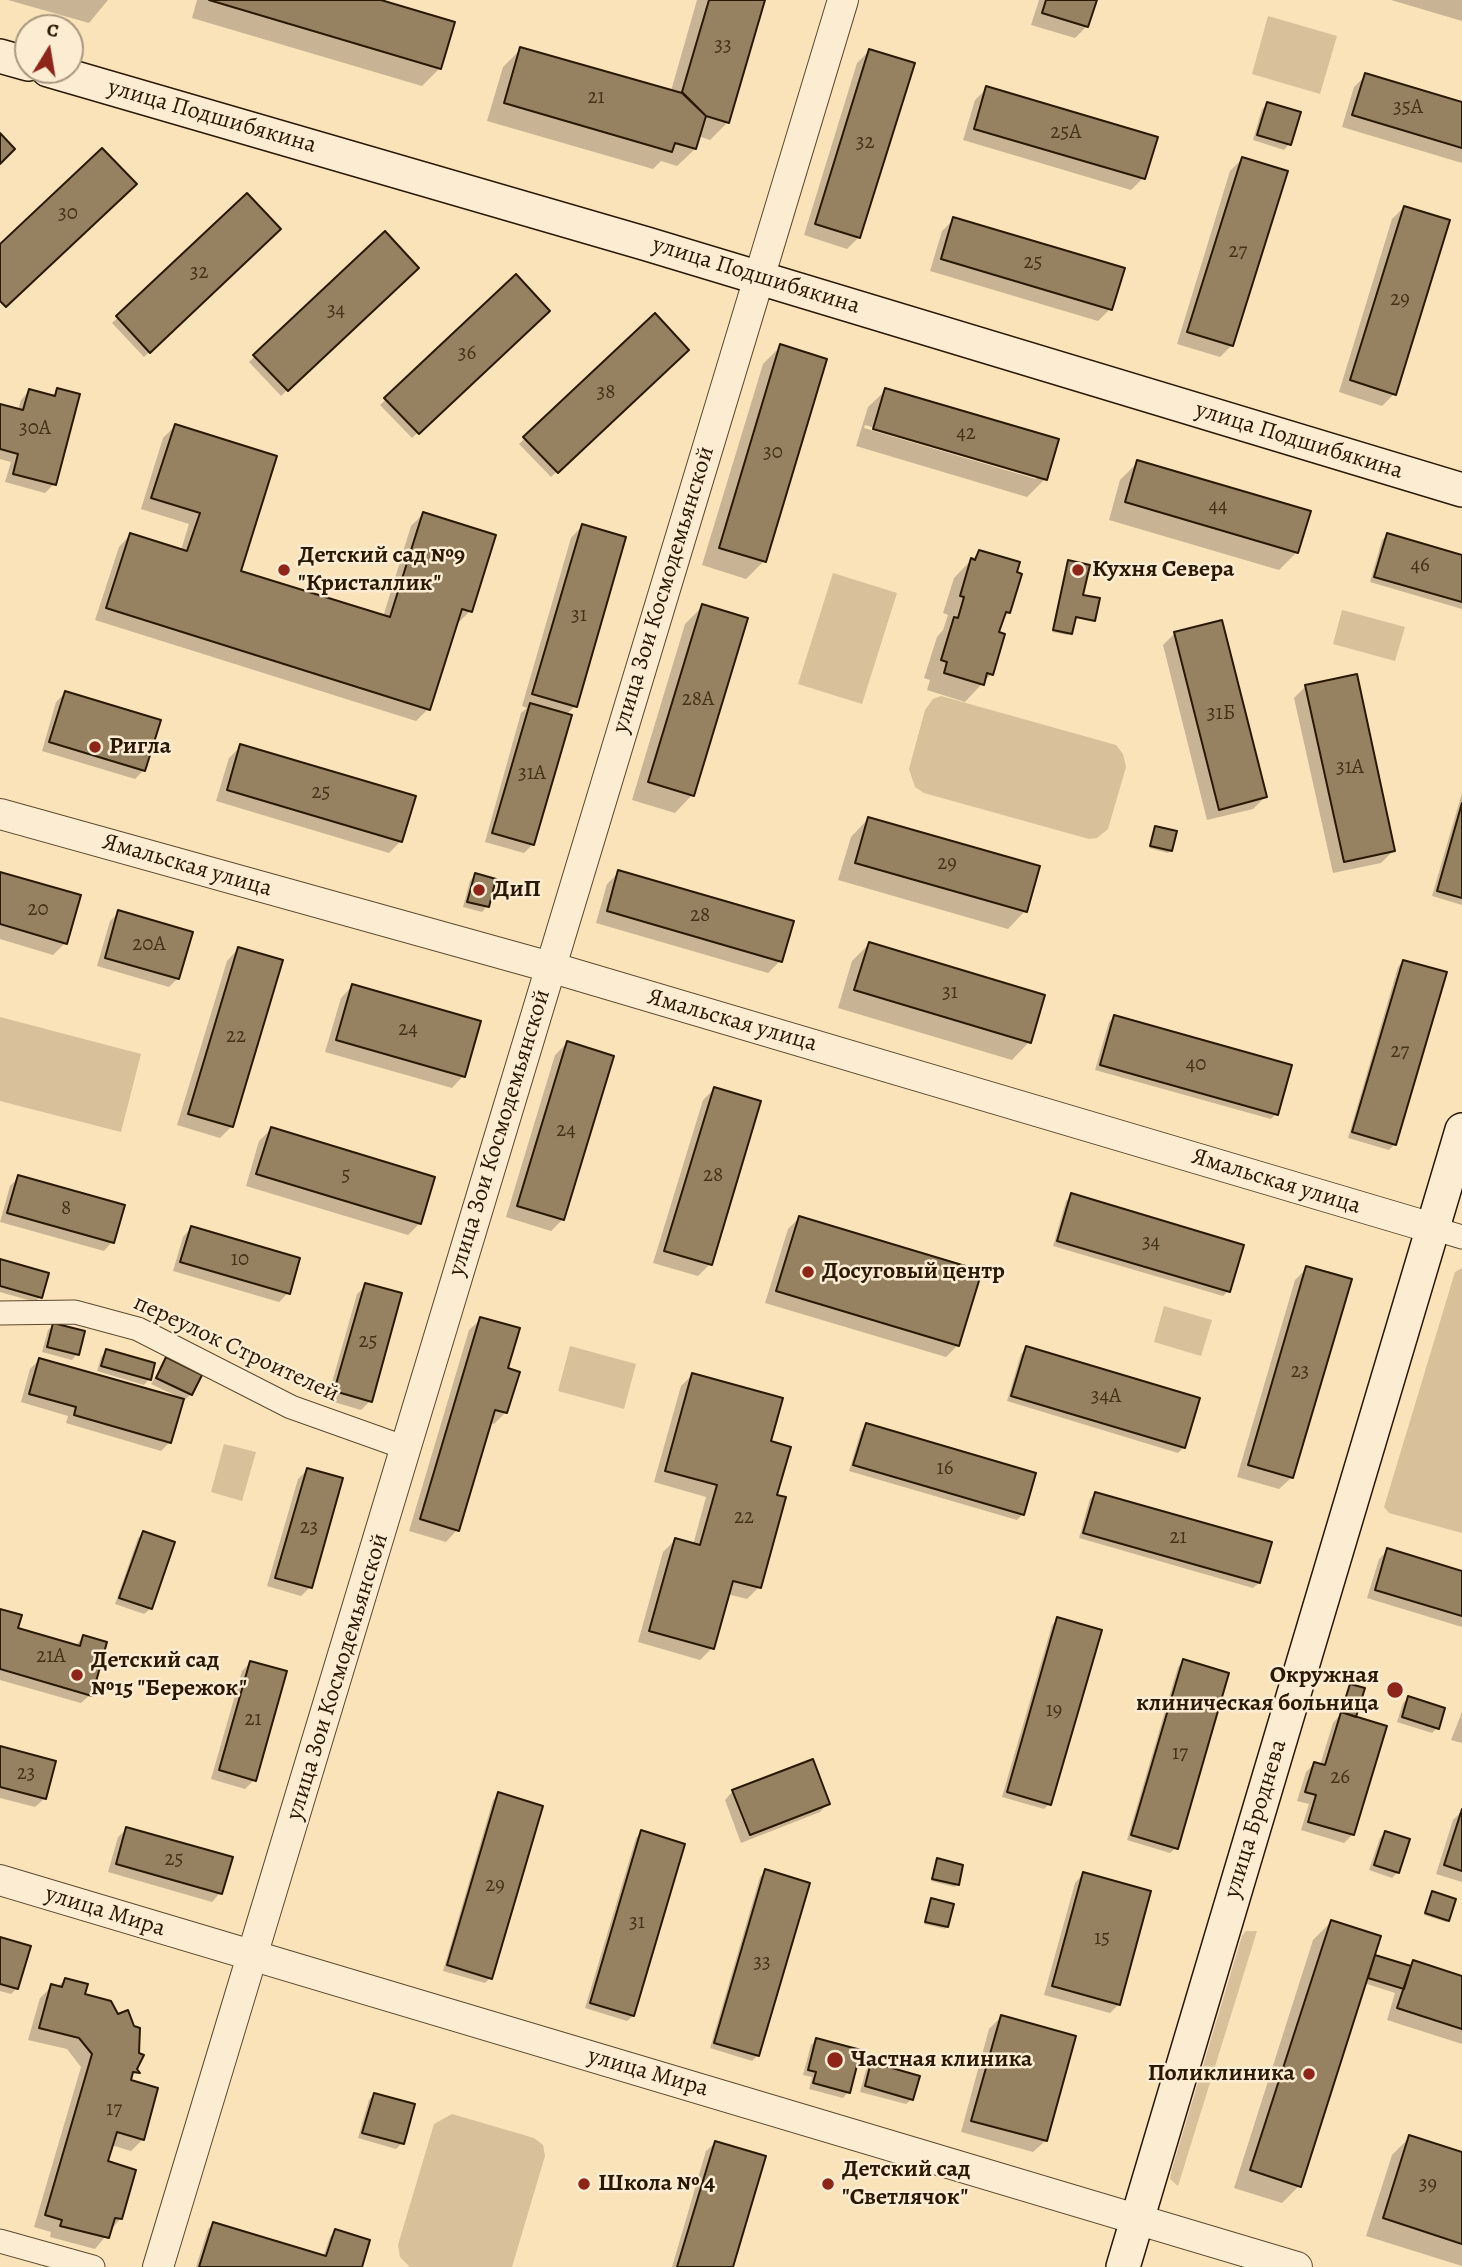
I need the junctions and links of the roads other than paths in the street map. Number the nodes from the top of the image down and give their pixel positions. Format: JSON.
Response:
{"nodes":[{"id":1,"x":843,"y":0,"type":"edge"},
{"id":2,"x":84,"y":80,"type":"edge"},
{"id":3,"x":759,"y":277,"type":"junction"},
{"id":4,"x":1462,"y":490,"type":"edge"},
{"id":5,"x":0,"y":814,"type":"edge"},
{"id":6,"x":550,"y":967,"type":"junction"},
{"id":7,"x":1462,"y":1130,"type":"edge"},
{"id":8,"x":1447,"y":1233,"type":"edge"},
{"id":9,"x":0,"y":1312,"type":"edge"},
{"id":10,"x":406,"y":1448,"type":"junction"},
{"id":11,"x":0,"y":1880,"type":"edge"},
{"id":12,"x":254,"y":1957,"type":"junction"},
{"id":13,"x":1137,"y":2221,"type":"junction"},
{"id":14,"x":0,"y":2241,"type":"edge"},
{"id":15,"x":93,"y":2267,"type":"edge"},
{"id":16,"x":158,"y":2267,"type":"edge"},
{"id":17,"x":1123,"y":2267,"type":"edge"},
{"id":18,"x":1297,"y":2267,"type":"edge"}],
"edges":[{"from":1,"to":3,"type":"street","name":"улица Зои Космодемьянской"},
{"from":2,"to":3,"type":"main road","name":"улица Подшибякина"},
{"from":3,"to":4,"type":"main road","name":"улица Подшибякина"},
{"from":3,"to":6,"type":"street","name":"улица Зои Космодемьянской"},
{"from":5,"to":6,"type":"street","name":"Ямальская улица"},
{"from":6,"to":8,"type":"street","name":"Ямальская улица"},
{"from":6,"to":10,"type":"street","name":"улица Зои Космодемьянской"},
{"from":7,"to":8,"type":"main road","name":"улица Броднева"},
{"from":8,"to":13,"type":"main road","name":"улица Броднева"},
{"from":9,"to":10,"type":"street","name":"переулок Строителей"},
{"from":10,"to":12,"type":"street","name":"улица Зои Космодемьянской"},
{"from":11,"to":12,"type":"street","name":"улица Мира"},
{"from":12,"to":13,"type":"street","name":"улица Мира"},
{"from":12,"to":16,"type":"street","name":"улица Зои Космодемьянской"},
{"from":13,"to":17,"type":"main road","name":"улица Броднева"},
{"from":13,"to":18,"type":"street","name":"улица Мира"},
{"from":14,"to":15,"type":"street"}]}
